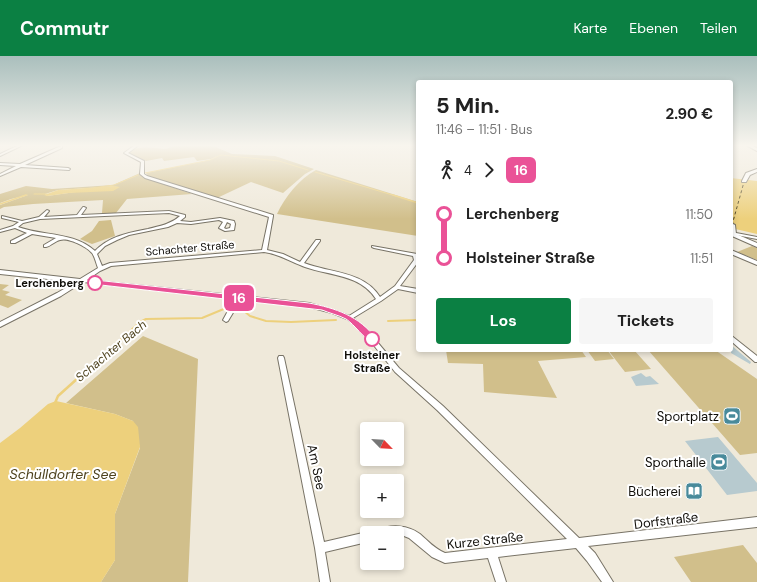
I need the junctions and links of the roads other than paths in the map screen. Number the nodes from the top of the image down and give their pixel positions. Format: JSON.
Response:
{"nodes":[{"id":1,"x":12,"y":170,"type":"edge"},
{"id":2,"x":142,"y":170,"type":"edge"},
{"id":3,"x":757,"y":170,"type":"edge"},
{"id":4,"x":0,"y":175,"type":"edge"},
{"id":5,"x":745,"y":179,"type":"dead end"},
{"id":6,"x":84,"y":208,"type":"dead end"},
{"id":7,"x":48,"y":211,"type":"dead end"},
{"id":8,"x":78,"y":216,"type":"junction"},
{"id":9,"x":4,"y":217,"type":"dead end"},
{"id":10,"x":40,"y":218,"type":"junction"},
{"id":11,"x":220,"y":219,"type":"dead end"},
{"id":12,"x":22,"y":222,"type":"junction"},
{"id":13,"x":177,"y":222,"type":"junction"},
{"id":14,"x":15,"y":227,"type":"junction"},
{"id":15,"x":733,"y":228,"type":"edge"},
{"id":16,"x":733,"y":229,"type":"edge"},
{"id":17,"x":0,"y":231,"type":"edge"},
{"id":18,"x":30,"y":233,"type":"junction"},
{"id":19,"x":60,"y":238,"type":"junction"},
{"id":20,"x":757,"y":238,"type":"edge"},
{"id":21,"x":318,"y":241,"type":"dead end"},
{"id":22,"x":13,"y":242,"type":"dead end"},
{"id":23,"x":757,"y":245,"type":"edge"},
{"id":24,"x":46,"y":246,"type":"dead end"},
{"id":25,"x":374,"y":247,"type":"dead end"},
{"id":26,"x":264,"y":251,"type":"junction"},
{"id":27,"x":733,"y":253,"type":"edge"},
{"id":28,"x":95,"y":254,"type":"junction"},
{"id":29,"x":757,"y":263,"type":"edge"},
{"id":30,"x":301,"y":264,"type":"junction"},
{"id":31,"x":100,"y":268,"type":"junction"},
{"id":32,"x":0,"y":272,"type":"edge"},
{"id":33,"x":82,"y":281,"type":"junction"},
{"id":34,"x":397,"y":287,"type":"junction"},
{"id":35,"x":416,"y":291,"type":"edge"},
{"id":36,"x":379,"y":300,"type":"junction"},
{"id":37,"x":240,"y":301,"type":"junction"},
{"id":38,"x":349,"y":318,"type":"junction"},
{"id":39,"x":226,"y":320,"type":"dead end"},
{"id":40,"x":0,"y":325,"type":"edge"},
{"id":41,"x":733,"y":340,"type":"edge"},
{"id":42,"x":281,"y":358,"type":"dead end"},
{"id":43,"x":757,"y":360,"type":"edge"},
{"id":44,"x":757,"y":522,"type":"edge"},
{"id":45,"x":404,"y":530,"type":"edge"},
{"id":46,"x":360,"y":539,"type":"edge"},
{"id":47,"x":577,"y":542,"type":"junction"},
{"id":48,"x":320,"y":548,"type":"junction"},
{"id":49,"x":492,"y":554,"type":"junction"},
{"id":50,"x":325,"y":582,"type":"edge"},
{"id":51,"x":501,"y":582,"type":"edge"},
{"id":52,"x":608,"y":582,"type":"edge"}],
"edges":[{"from":1,"to":4,"type":"street"},
{"from":2,"to":26,"type":"street"},
{"from":3,"to":5,"type":"main road"},
{"from":6,"to":8,"type":"street"},
{"from":7,"to":10,"type":"street"},
{"from":8,"to":10,"type":"street"},
{"from":8,"to":13,"type":"street"},
{"from":9,"to":12,"type":"street"},
{"from":10,"to":12,"type":"street"},
{"from":11,"to":13,"type":"street"},
{"from":12,"to":14,"type":"street"},
{"from":13,"to":28,"type":"street"},
{"from":14,"to":17,"type":"street"},
{"from":14,"to":18,"type":"street"},
{"from":15,"to":20,"type":"street"},
{"from":16,"to":23,"type":"main road"},
{"from":18,"to":19,"type":"street"},
{"from":18,"to":22,"type":"street"},
{"from":19,"to":24,"type":"street"},
{"from":19,"to":28,"type":"street"},
{"from":21,"to":30,"type":"street"},
{"from":25,"to":34,"type":"street"},
{"from":26,"to":30,"type":"street","name":"Schachter Straße"},
{"from":26,"to":31,"type":"street","name":"Schachter Straße"},
{"from":27,"to":29,"type":"main road"},
{"from":28,"to":31,"type":"street"},
{"from":30,"to":36,"type":"street","name":"Schachter Straße"},
{"from":31,"to":33,"type":"street","name":"Schachter Straße"},
{"from":32,"to":33,"type":"street"},
{"from":33,"to":37,"type":"street"},
{"from":33,"to":40,"type":"street","name":"Schachter Straße"},
{"from":34,"to":35,"type":"street"},
{"from":34,"to":36,"type":"street"},
{"from":36,"to":38,"type":"street"},
{"from":37,"to":38,"type":"street"},
{"from":37,"to":39,"type":"street"},
{"from":38,"to":47,"type":"street"},
{"from":41,"to":43,"type":"street"},
{"from":42,"to":48,"type":"street","name":"Am See"},
{"from":44,"to":47,"type":"street","name":"Dorfstraße"},
{"from":45,"to":49,"type":"street","name":"Kurze Straße"},
{"from":46,"to":48,"type":"street"},
{"from":47,"to":49,"type":"street","name":"Kurze Straße"},
{"from":47,"to":52,"type":"street"},
{"from":48,"to":50,"type":"street","name":"Am See"},
{"from":49,"to":51,"type":"street"}]}
